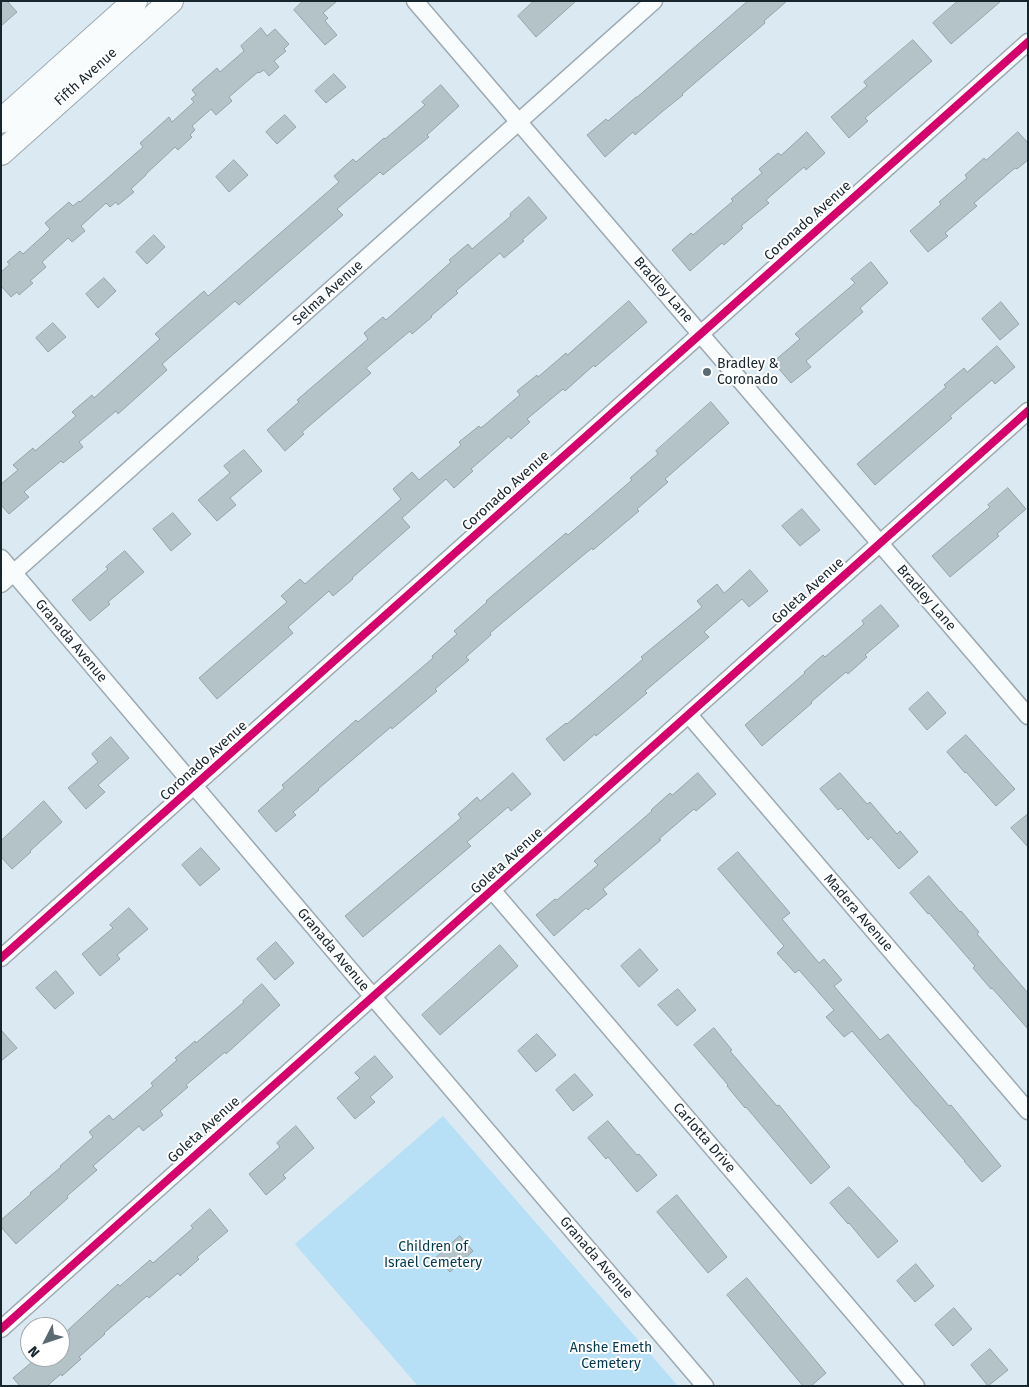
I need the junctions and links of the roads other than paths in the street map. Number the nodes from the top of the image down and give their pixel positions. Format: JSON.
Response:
{"nodes":[{"id":1,"x":135,"y":1,"type":"edge"},
{"id":2,"x":171,"y":1,"type":"edge"},
{"id":3,"x":415,"y":1,"type":"edge"},
{"id":4,"x":654,"y":1,"type":"edge"},
{"id":5,"x":1028,"y":42,"type":"edge"},
{"id":6,"x":1,"y":121,"type":"edge"},
{"id":7,"x":518,"y":122,"type":"junction"},
{"id":8,"x":1,"y":153,"type":"edge"},
{"id":9,"x":700,"y":334,"type":"junction"},
{"id":10,"x":1028,"y":411,"type":"edge"},
{"id":11,"x":879,"y":544,"type":"junction"},
{"id":12,"x":1,"y":558,"type":"edge"},
{"id":13,"x":14,"y":573,"type":"junction"},
{"id":14,"x":1,"y":584,"type":"edge"},
{"id":15,"x":689,"y":715,"type":"junction"},
{"id":16,"x":1028,"y":716,"type":"edge"},
{"id":17,"x":194,"y":786,"type":"junction"},
{"id":18,"x":492,"y":890,"type":"junction"},
{"id":19,"x":1,"y":958,"type":"edge"},
{"id":20,"x":373,"y":997,"type":"junction"},
{"id":21,"x":1028,"y":1111,"type":"edge"},
{"id":22,"x":1,"y":1328,"type":"edge"},
{"id":23,"x":705,"y":1386,"type":"edge"},
{"id":24,"x":916,"y":1386,"type":"edge"}],
"edges":[{"from":1,"to":6,"type":"street","name":"Fifth Avenue"},
{"from":2,"to":8,"type":"street","name":"Fifth Avenue"},
{"from":3,"to":7,"type":"street","name":"Bradley Lane"},
{"from":4,"to":7,"type":"street","name":"Selma Avenue"},
{"from":5,"to":9,"type":"street","name":"Coronado Avenue"},
{"from":7,"to":9,"type":"street","name":"Bradley Lane"},
{"from":7,"to":13,"type":"street","name":"Selma Avenue"},
{"from":9,"to":11,"type":"street","name":"Bradley Lane"},
{"from":9,"to":17,"type":"street","name":"Coronado Avenue"},
{"from":10,"to":11,"type":"street","name":"Goleta Avenue"},
{"from":11,"to":15,"type":"street","name":"Goleta Avenue"},
{"from":11,"to":16,"type":"street","name":"Bradley Lane"},
{"from":12,"to":13,"type":"street","name":"Granada Avenue"},
{"from":13,"to":14,"type":"street","name":"Selma Avenue"},
{"from":13,"to":17,"type":"street","name":"Granada Avenue"},
{"from":15,"to":18,"type":"street","name":"Goleta Avenue"},
{"from":15,"to":21,"type":"street","name":"Madera Avenue"},
{"from":17,"to":19,"type":"street","name":"Coronado Avenue"},
{"from":17,"to":20,"type":"street","name":"Granada Avenue"},
{"from":18,"to":20,"type":"street","name":"Goleta Avenue"},
{"from":18,"to":24,"type":"street","name":"Carlotta Drive"},
{"from":20,"to":22,"type":"street","name":"Goleta Avenue"},
{"from":20,"to":23,"type":"street","name":"Granada Avenue"}]}
